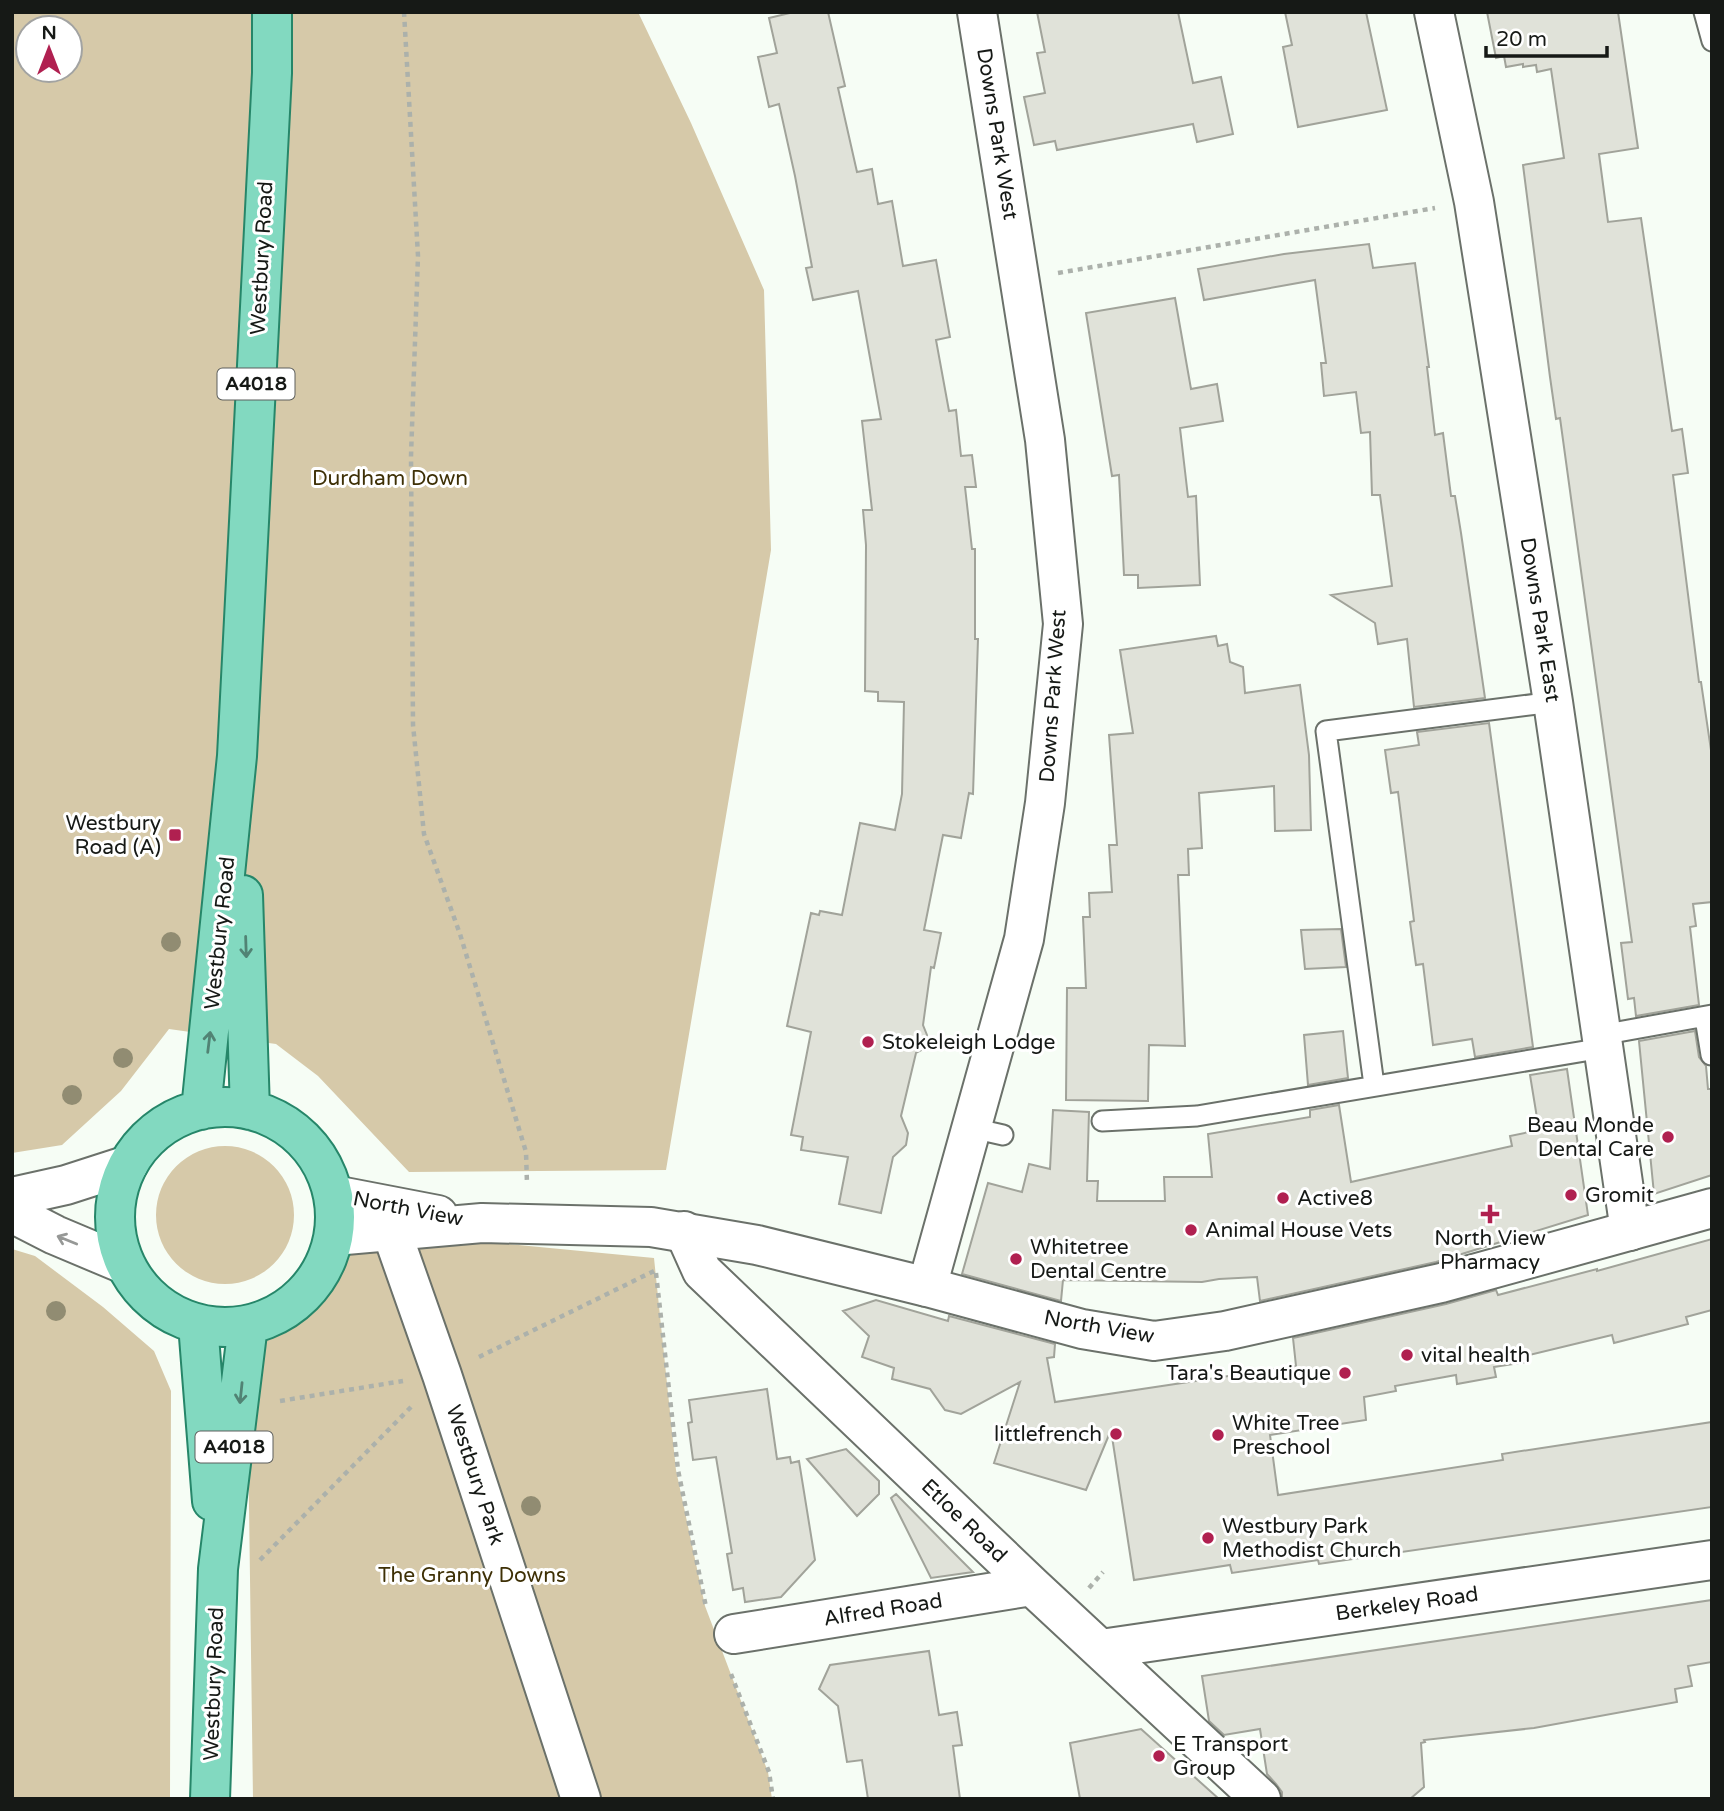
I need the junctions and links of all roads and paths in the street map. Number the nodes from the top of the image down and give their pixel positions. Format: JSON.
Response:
{"nodes":[{"id":1,"x":272,"y":12,"type":"edge"},
{"id":2,"x":404,"y":12,"type":"edge"},
{"id":3,"x":977,"y":12,"type":"edge"},
{"id":4,"x":1434,"y":12,"type":"edge"},
{"id":5,"x":1703,"y":12,"type":"edge"},
{"id":6,"x":1712,"y":41,"type":"edge"},
{"id":7,"x":1474,"y":202,"type":"junction"},
{"id":8,"x":1020,"y":280,"type":"junction"},
{"id":9,"x":1553,"y":702,"type":"junction"},
{"id":10,"x":237,"y":756,"type":"junction"},
{"id":11,"x":1709,"y":1016,"type":"edge"},
{"id":12,"x":1602,"y":1041,"type":"junction"},
{"id":13,"x":1711,"y":1055,"type":"edge"},
{"id":14,"x":1374,"y":1085,"type":"junction"},
{"id":15,"x":201,"y":1110,"type":"junction"},
{"id":16,"x":250,"y":1110,"type":"junction"},
{"id":17,"x":1102,"y":1121,"type":"dead end"},
{"id":18,"x":128,"y":1165,"type":"junction"},
{"id":19,"x":334,"y":1195,"type":"junction"},
{"id":20,"x":12,"y":1197,"type":"edge"},
{"id":21,"x":1712,"y":1208,"type":"edge"},
{"id":22,"x":12,"y":1213,"type":"edge"},
{"id":23,"x":482,"y":1223,"type":"junction"},
{"id":24,"x":520,"y":1223,"type":"junction"},
{"id":25,"x":667,"y":1229,"type":"junction"},
{"id":26,"x":1630,"y":1231,"type":"junction"},
{"id":27,"x":392,"y":1233,"type":"junction"},
{"id":28,"x":334,"y":1236,"type":"junction"},
{"id":29,"x":124,"y":1264,"type":"junction"},
{"id":30,"x":927,"y":1287,"type":"junction"},
{"id":31,"x":198,"y":1324,"type":"junction"},
{"id":32,"x":248,"y":1325,"type":"junction"},
{"id":33,"x":442,"y":1375,"type":"junction"},
{"id":34,"x":239,"y":1407,"type":"junction"},
{"id":35,"x":1712,"y":1560,"type":"edge"},
{"id":36,"x":218,"y":1569,"type":"junction"},
{"id":37,"x":1032,"y":1586,"type":"junction"},
{"id":38,"x":724,"y":1638,"type":"junction"},
{"id":39,"x":1101,"y":1649,"type":"junction"},
{"id":40,"x":1254,"y":1797,"type":"edge"},
{"id":41,"x":210,"y":1799,"type":"edge"},
{"id":42,"x":581,"y":1799,"type":"edge"},
{"id":43,"x":773,"y":1799,"type":"edge"}],
"edges":[{"from":1,"to":10,"type":"main road","name":"Westbury Road","number":"A4018"},
{"from":2,"to":24,"type":"path"},
{"from":3,"to":8,"type":"street","name":"Downs Park West"},
{"from":4,"to":7,"type":"street","name":"Downs Park East"},
{"from":5,"to":6,"type":"lane"},
{"from":7,"to":8,"type":"path"},
{"from":7,"to":9,"type":"street","name":"Downs Park East"},
{"from":8,"to":30,"type":"street","name":"Downs Park West"},
{"from":9,"to":12,"type":"street","name":"Downs Park East"},
{"from":9,"to":14,"type":"lane"},
{"from":15,"to":10,"type":"main road","name":"Westbury Road","number":"A4018","one_way":true},
{"from":10,"to":16,"type":"main road","name":"Westbury Road","number":"A4018","one_way":true},
{"from":11,"to":12,"type":"lane"},
{"from":11,"to":13,"type":"lane"},
{"from":12,"to":14,"type":"lane"},
{"from":12,"to":26,"type":"street","name":"Downs Park East"},
{"from":14,"to":17,"type":"lane"},
{"from":15,"to":16,"type":"main road"},
{"from":15,"to":18,"type":"main road"},
{"from":16,"to":19,"type":"main road"},
{"from":18,"to":20,"type":"street"},
{"from":18,"to":29,"type":"main road"},
{"from":19,"to":23,"type":"street","name":"North View"},
{"from":19,"to":28,"type":"main road"},
{"from":21,"to":26,"type":"street","name":"North View"},
{"from":29,"to":22,"type":"street","one_way":true},
{"from":23,"to":24,"type":"street","name":"North View"},
{"from":23,"to":27,"type":"street","name":"North View"},
{"from":24,"to":25,"type":"street","name":"North View"},
{"from":25,"to":30,"type":"street","name":"North View"},
{"from":25,"to":37,"type":"street","name":"Etloe Road"},
{"from":25,"to":38,"type":"path"},
{"from":26,"to":30,"type":"street","name":"North View"},
{"from":27,"to":28,"type":"street","name":"North View"},
{"from":27,"to":33,"type":"street","name":"Westbury Park"},
{"from":28,"to":32,"type":"main road"},
{"from":29,"to":31,"type":"main road"},
{"from":31,"to":32,"type":"main road"},
{"from":31,"to":36,"type":"main road","name":"Westbury Road","number":"A4018"},
{"from":32,"to":34,"type":"main road","name":"Westbury Road","number":"A4018","one_way":true},
{"from":33,"to":34,"type":"path"},
{"from":33,"to":42,"type":"street","name":"Westbury Park"},
{"from":34,"to":36,"type":"main road","name":"Westbury Road","number":"A4018"},
{"from":35,"to":39,"type":"street","name":"Berkeley Road"},
{"from":36,"to":41,"type":"main road","name":"Westbury Road","number":"A4018"},
{"from":37,"to":38,"type":"street","name":"Alfred Road"},
{"from":37,"to":39,"type":"street","name":"Etloe Road"},
{"from":38,"to":43,"type":"path"},
{"from":39,"to":40,"type":"street","name":"Etloe Road"}]}
